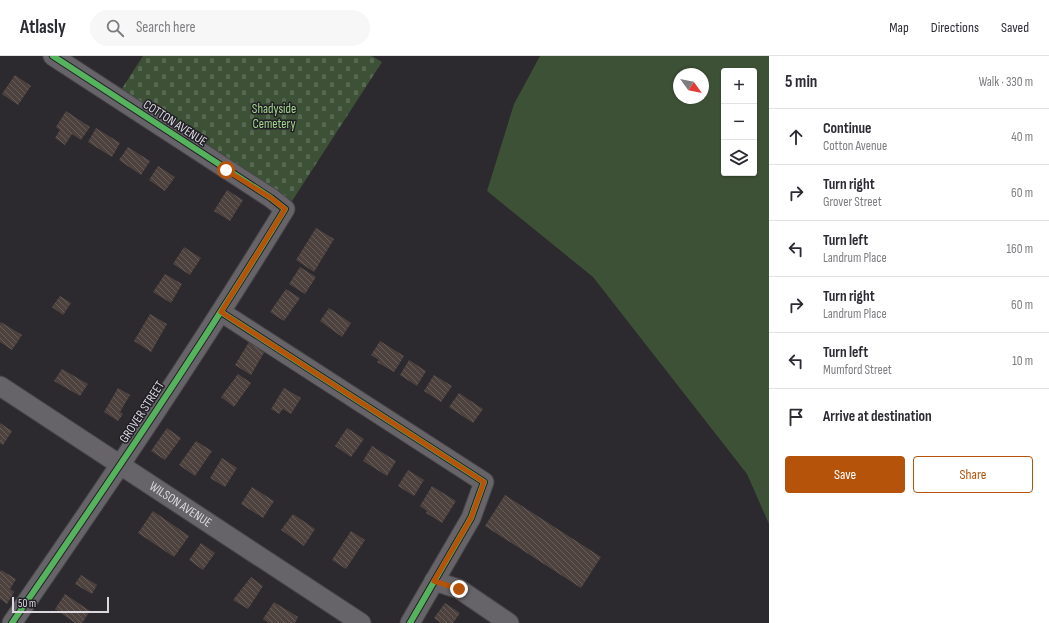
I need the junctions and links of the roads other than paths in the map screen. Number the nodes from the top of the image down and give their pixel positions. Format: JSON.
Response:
{"nodes":[{"id":1,"x":53,"y":56,"type":"edge"},
{"id":2,"x":285,"y":209,"type":"joint"},
{"id":3,"x":221,"y":312,"type":"junction"},
{"id":4,"x":0,"y":386,"type":"edge"},
{"id":5,"x":120,"y":465,"type":"junction"},
{"id":6,"x":434,"y":581,"type":"junction"},
{"id":7,"x":12,"y":623,"type":"edge"},
{"id":8,"x":360,"y":623,"type":"edge"},
{"id":9,"x":410,"y":623,"type":"edge"},
{"id":10,"x":508,"y":623,"type":"edge"}],
"edges":[{"from":1,"to":2,"type":"street","name":"COTTON AVENUE"},
{"from":2,"to":3,"type":"street","name":"GROVER STREET"},
{"from":3,"to":5,"type":"street","name":"GROVER STREET"},
{"from":3,"to":6,"type":"street"},
{"from":4,"to":5,"type":"street","name":"WILSON AVENUE"},
{"from":5,"to":7,"type":"street","name":"GROVER STREET"},
{"from":5,"to":8,"type":"street","name":"WILSON AVENUE"},
{"from":6,"to":9,"type":"street"},
{"from":6,"to":10,"type":"street"}]}
